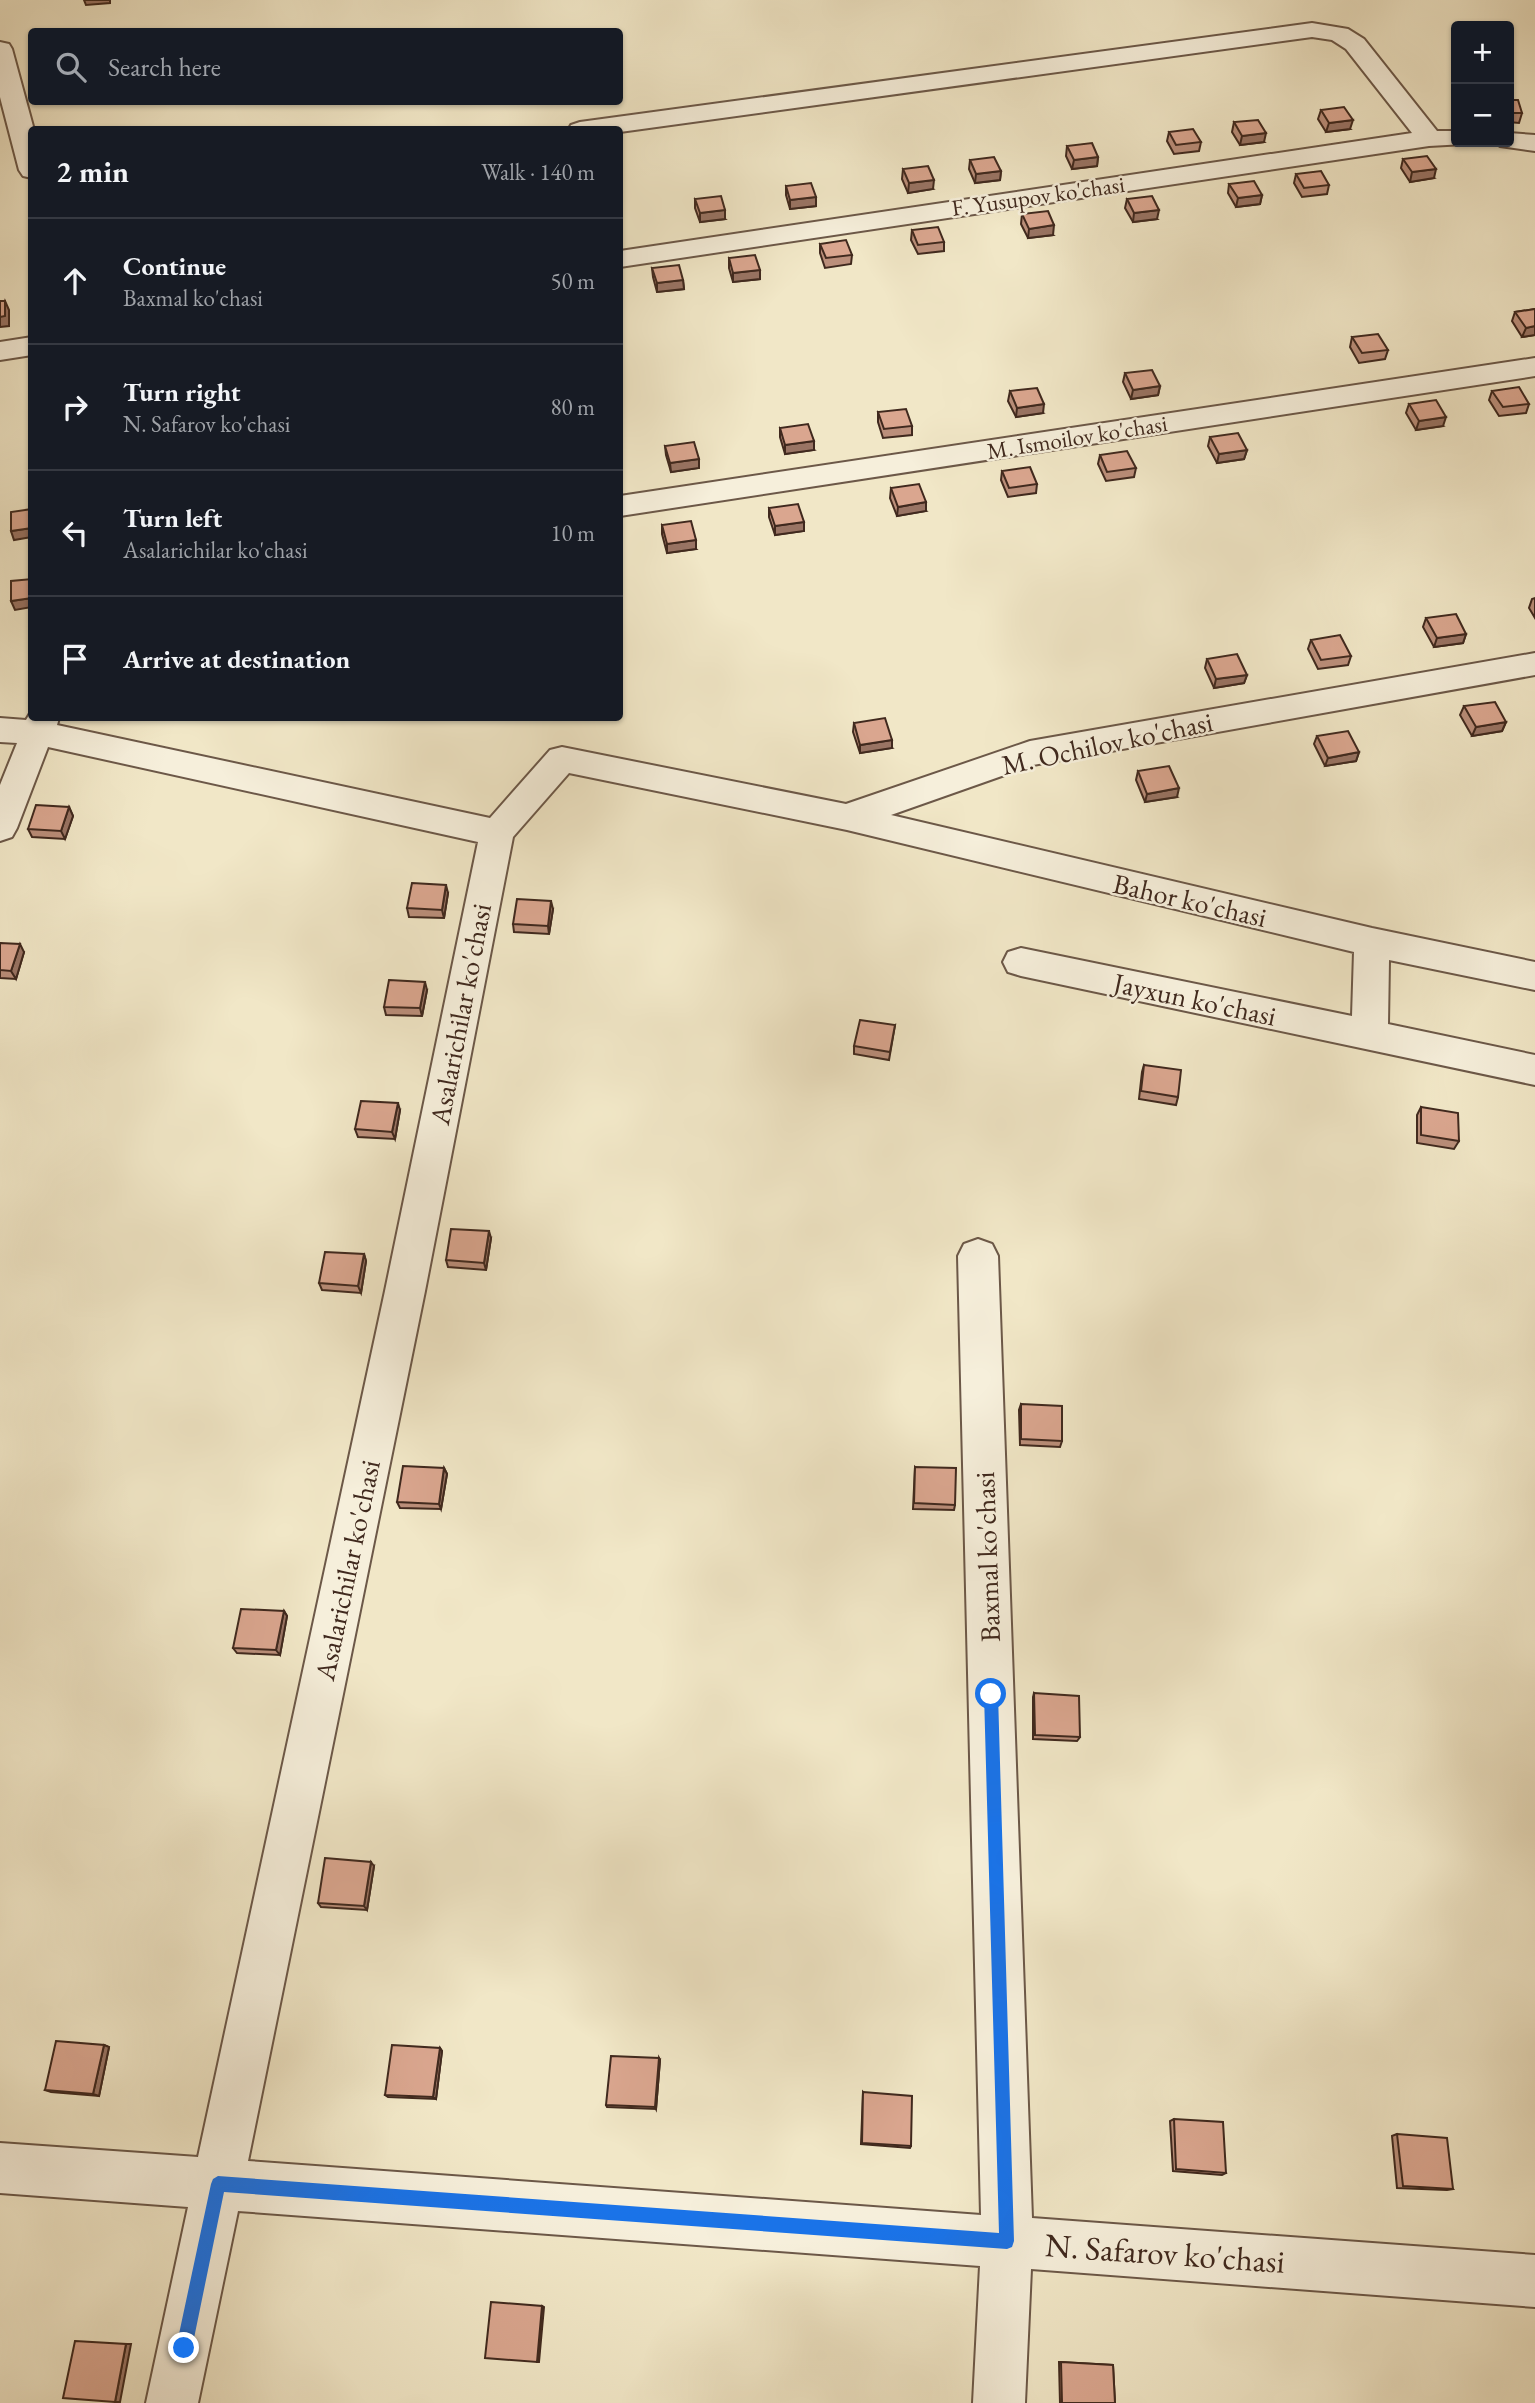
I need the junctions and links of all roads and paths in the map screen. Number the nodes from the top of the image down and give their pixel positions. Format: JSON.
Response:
{"nodes":[{"id":1,"x":0,"y":49,"type":"edge"},
{"id":2,"x":609,"y":126,"type":"edge"},
{"id":3,"x":1429,"y":138,"type":"junction"},
{"id":4,"x":1451,"y":139,"type":"edge"},
{"id":5,"x":1514,"y":141,"type":"edge"},
{"id":6,"x":1535,"y":143,"type":"edge"},
{"id":7,"x":28,"y":155,"type":"edge"},
{"id":8,"x":623,"y":259,"type":"edge"},
{"id":9,"x":28,"y":347,"type":"edge"},
{"id":10,"x":0,"y":351,"type":"edge"},
{"id":11,"x":1535,"y":367,"type":"edge"},
{"id":12,"x":623,"y":506,"type":"edge"},
{"id":13,"x":1535,"y":664,"type":"edge"},
{"id":14,"x":40,"y":725,"type":"edge"},
{"id":15,"x":0,"y":730,"type":"edge"},
{"id":16,"x":847,"y":817,"type":"junction"},
{"id":17,"x":0,"y":828,"type":"edge"},
{"id":18,"x":497,"y":833,"type":"junction"},
{"id":19,"x":1372,"y":942,"type":"junction"},
{"id":20,"x":1021,"y":962,"type":"dead end"},
{"id":21,"x":1535,"y":976,"type":"edge"},
{"id":22,"x":1370,"y":1035,"type":"junction"},
{"id":23,"x":1535,"y":1070,"type":"edge"},
{"id":24,"x":978,"y":1256,"type":"dead end"},
{"id":25,"x":0,"y":2168,"type":"edge"},
{"id":26,"x":218,"y":2184,"type":"junction"},
{"id":27,"x":1007,"y":2241,"type":"junction"},
{"id":28,"x":1535,"y":2281,"type":"edge"},
{"id":29,"x":172,"y":2403,"type":"edge"},
{"id":30,"x":999,"y":2403,"type":"edge"}],
"edges":[{"from":1,"to":7,"type":"street"},
{"from":2,"to":3,"type":"street"},
{"from":3,"to":4,"type":"street","name":"F. Yusupov ko'chasi"},
{"from":3,"to":8,"type":"street","name":"F. Yusupov ko'chasi"},
{"from":5,"to":6,"type":"street"},
{"from":9,"to":10,"type":"street"},
{"from":11,"to":12,"type":"street","name":"M. Ismoilov ko'chasi"},
{"from":13,"to":16,"type":"street","name":"M. Ochilov ko'chasi"},
{"from":14,"to":15,"type":"street"},
{"from":14,"to":17,"type":"street"},
{"from":14,"to":18,"type":"street"},
{"from":16,"to":18,"type":"street","name":"Asalarichilar ko'chasi"},
{"from":16,"to":19,"type":"street","name":"Bahor ko'chasi"},
{"from":18,"to":26,"type":"street","name":"Asalarichilar ko'chasi"},
{"from":19,"to":21,"type":"street","name":"Bahor ko'chasi"},
{"from":19,"to":22,"type":"street"},
{"from":20,"to":22,"type":"street","name":"Jayxun ko'chasi"},
{"from":22,"to":23,"type":"street","name":"Jayxun ko'chasi"},
{"from":24,"to":27,"type":"street","name":"Baxmal ko'chasi"},
{"from":25,"to":26,"type":"street","name":"N. Safarov ko'chasi"},
{"from":26,"to":27,"type":"street","name":"N. Safarov ko'chasi"},
{"from":26,"to":29,"type":"street","name":"Asalarichilar ko'chasi"},
{"from":27,"to":28,"type":"street","name":"N. Safarov ko'chasi"},
{"from":27,"to":30,"type":"street","name":"Baxmal ko'chasi"}]}
